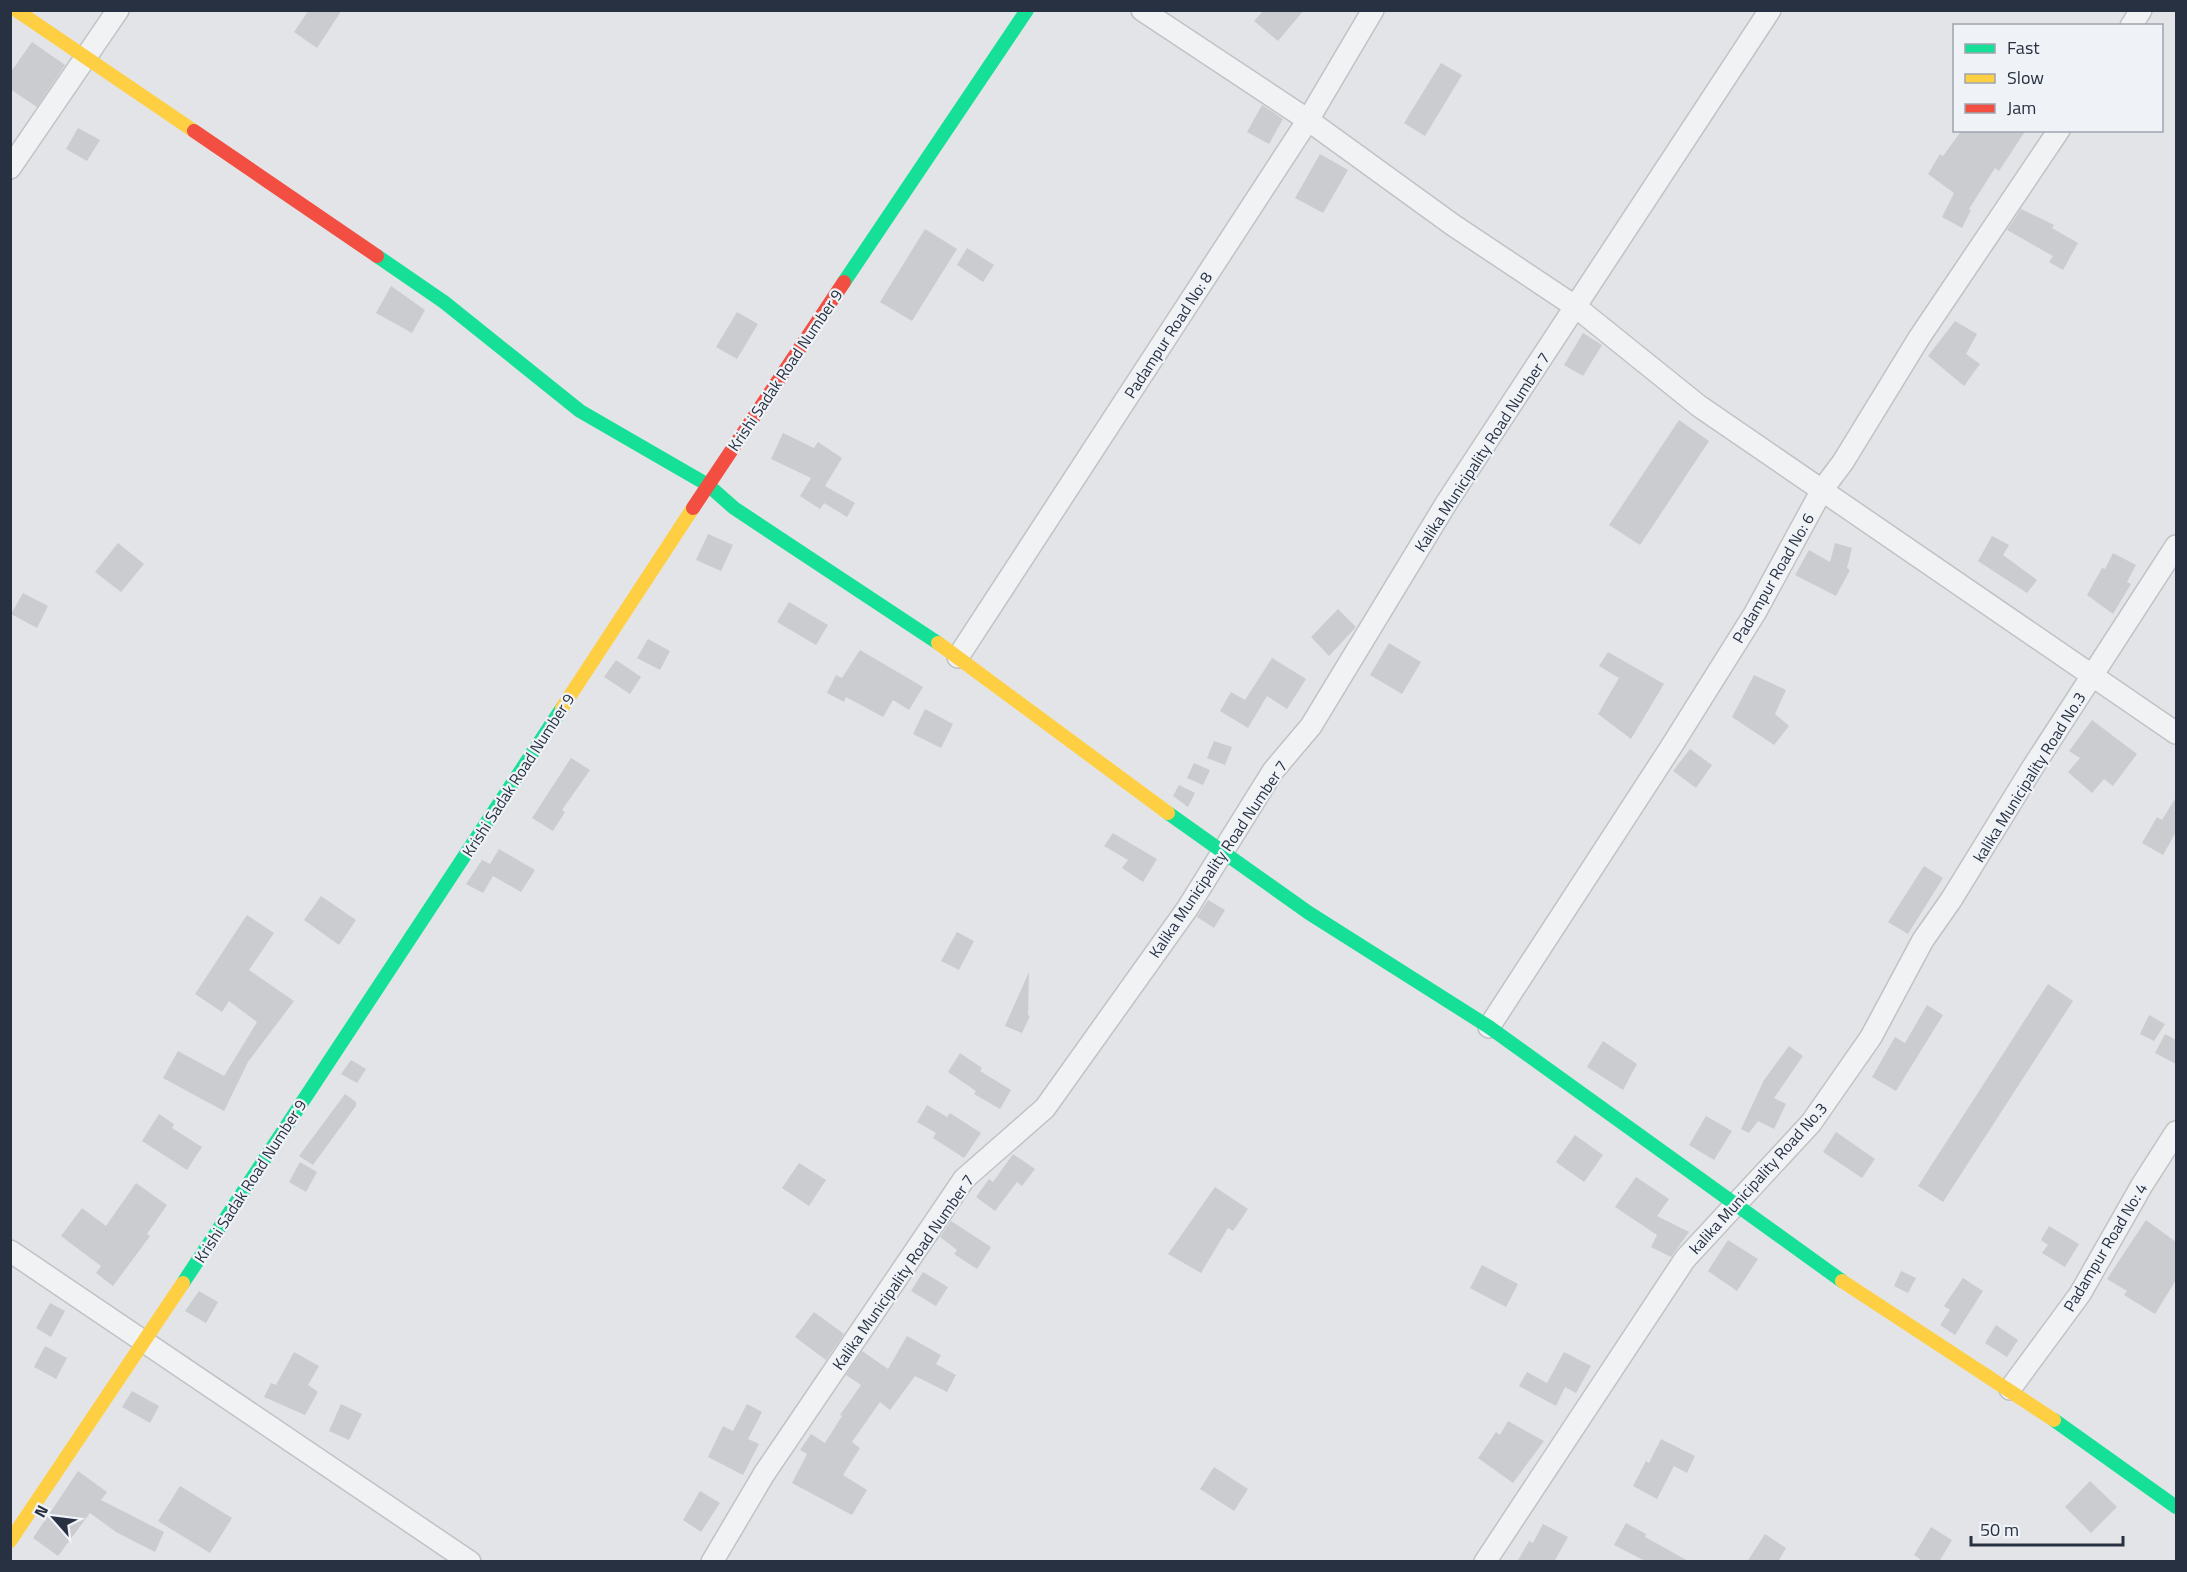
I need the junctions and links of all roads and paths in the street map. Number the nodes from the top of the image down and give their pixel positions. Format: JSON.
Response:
{"nodes":[{"id":1,"x":16,"y":10,"type":"edge"},
{"id":2,"x":118,"y":10,"type":"edge"},
{"id":3,"x":1027,"y":10,"type":"edge"},
{"id":4,"x":1142,"y":10,"type":"edge"},
{"id":5,"x":1373,"y":10,"type":"edge"},
{"id":6,"x":1770,"y":10,"type":"edge"},
{"id":7,"x":2141,"y":10,"type":"edge"},
{"id":8,"x":2132,"y":24,"type":"edge"},
{"id":9,"x":86,"y":60,"type":"junction"},
{"id":10,"x":1308,"y":120,"type":"junction"},
{"id":11,"x":2058,"y":132,"type":"edge"},
{"id":12,"x":10,"y":168,"type":"edge"},
{"id":13,"x":1576,"y":307,"type":"junction"},
{"id":14,"x":708,"y":485,"type":"junction"},
{"id":15,"x":1822,"y":490,"type":"junction"},
{"id":16,"x":2176,"y":546,"type":"edge"},
{"id":17,"x":958,"y":657,"type":"junction"},
{"id":18,"x":2092,"y":677,"type":"junction"},
{"id":19,"x":2176,"y":733,"type":"edge"},
{"id":20,"x":1223,"y":854,"type":"junction"},
{"id":21,"x":1489,"y":1027,"type":"junction"},
{"id":22,"x":2176,"y":1132,"type":"edge"},
{"id":23,"x":1735,"y":1206,"type":"junction"},
{"id":24,"x":10,"y":1251,"type":"edge"},
{"id":25,"x":145,"y":1341,"type":"junction"},
{"id":26,"x":2010,"y":1389,"type":"junction"},
{"id":27,"x":2176,"y":1507,"type":"edge"},
{"id":28,"x":10,"y":1541,"type":"edge"},
{"id":29,"x":470,"y":1562,"type":"edge"},
{"id":30,"x":712,"y":1562,"type":"edge"},
{"id":31,"x":1485,"y":1562,"type":"edge"}],
"edges":[{"from":1,"to":9,"type":"street"},
{"from":2,"to":9,"type":"street"},
{"from":3,"to":14,"type":"street","name":"Krishi Sadak Road Number 9"},
{"from":4,"to":10,"type":"street"},
{"from":5,"to":10,"type":"street","name":"Padampur Road No: 8"},
{"from":6,"to":13,"type":"street","name":"Kalika Municipality Road Number 7"},
{"from":7,"to":8,"type":"street"},
{"from":9,"to":12,"type":"street"},
{"from":9,"to":14,"type":"street"},
{"from":10,"to":13,"type":"street"},
{"from":10,"to":17,"type":"street","name":"Padampur Road No: 8"},
{"from":11,"to":15,"type":"street","name":"Padampur Road No: 6"},
{"from":13,"to":15,"type":"street"},
{"from":13,"to":20,"type":"street","name":"Kalika Municipality Road Number 7"},
{"from":14,"to":17,"type":"street"},
{"from":14,"to":25,"type":"street","name":"Krishi Sadak Road Number 9"},
{"from":15,"to":18,"type":"street"},
{"from":15,"to":21,"type":"street","name":"Padampur Road No: 6"},
{"from":16,"to":18,"type":"street","name":"kalika Municipality Road No.3"},
{"from":17,"to":20,"type":"street"},
{"from":18,"to":19,"type":"street"},
{"from":18,"to":23,"type":"street","name":"kalika Municipality Road No.3"},
{"from":20,"to":21,"type":"street"},
{"from":20,"to":30,"type":"street","name":"Kalika Municipality Road Number 7"},
{"from":21,"to":23,"type":"street"},
{"from":22,"to":26,"type":"street","name":"Padampur Road No: 4"},
{"from":23,"to":26,"type":"street"},
{"from":23,"to":31,"type":"street","name":"kalika Municipality Road No.3"},
{"from":24,"to":25,"type":"street"},
{"from":25,"to":28,"type":"street","name":"Krishi Sadak Road Number 9"},
{"from":25,"to":29,"type":"street"},
{"from":26,"to":27,"type":"street"}]}
